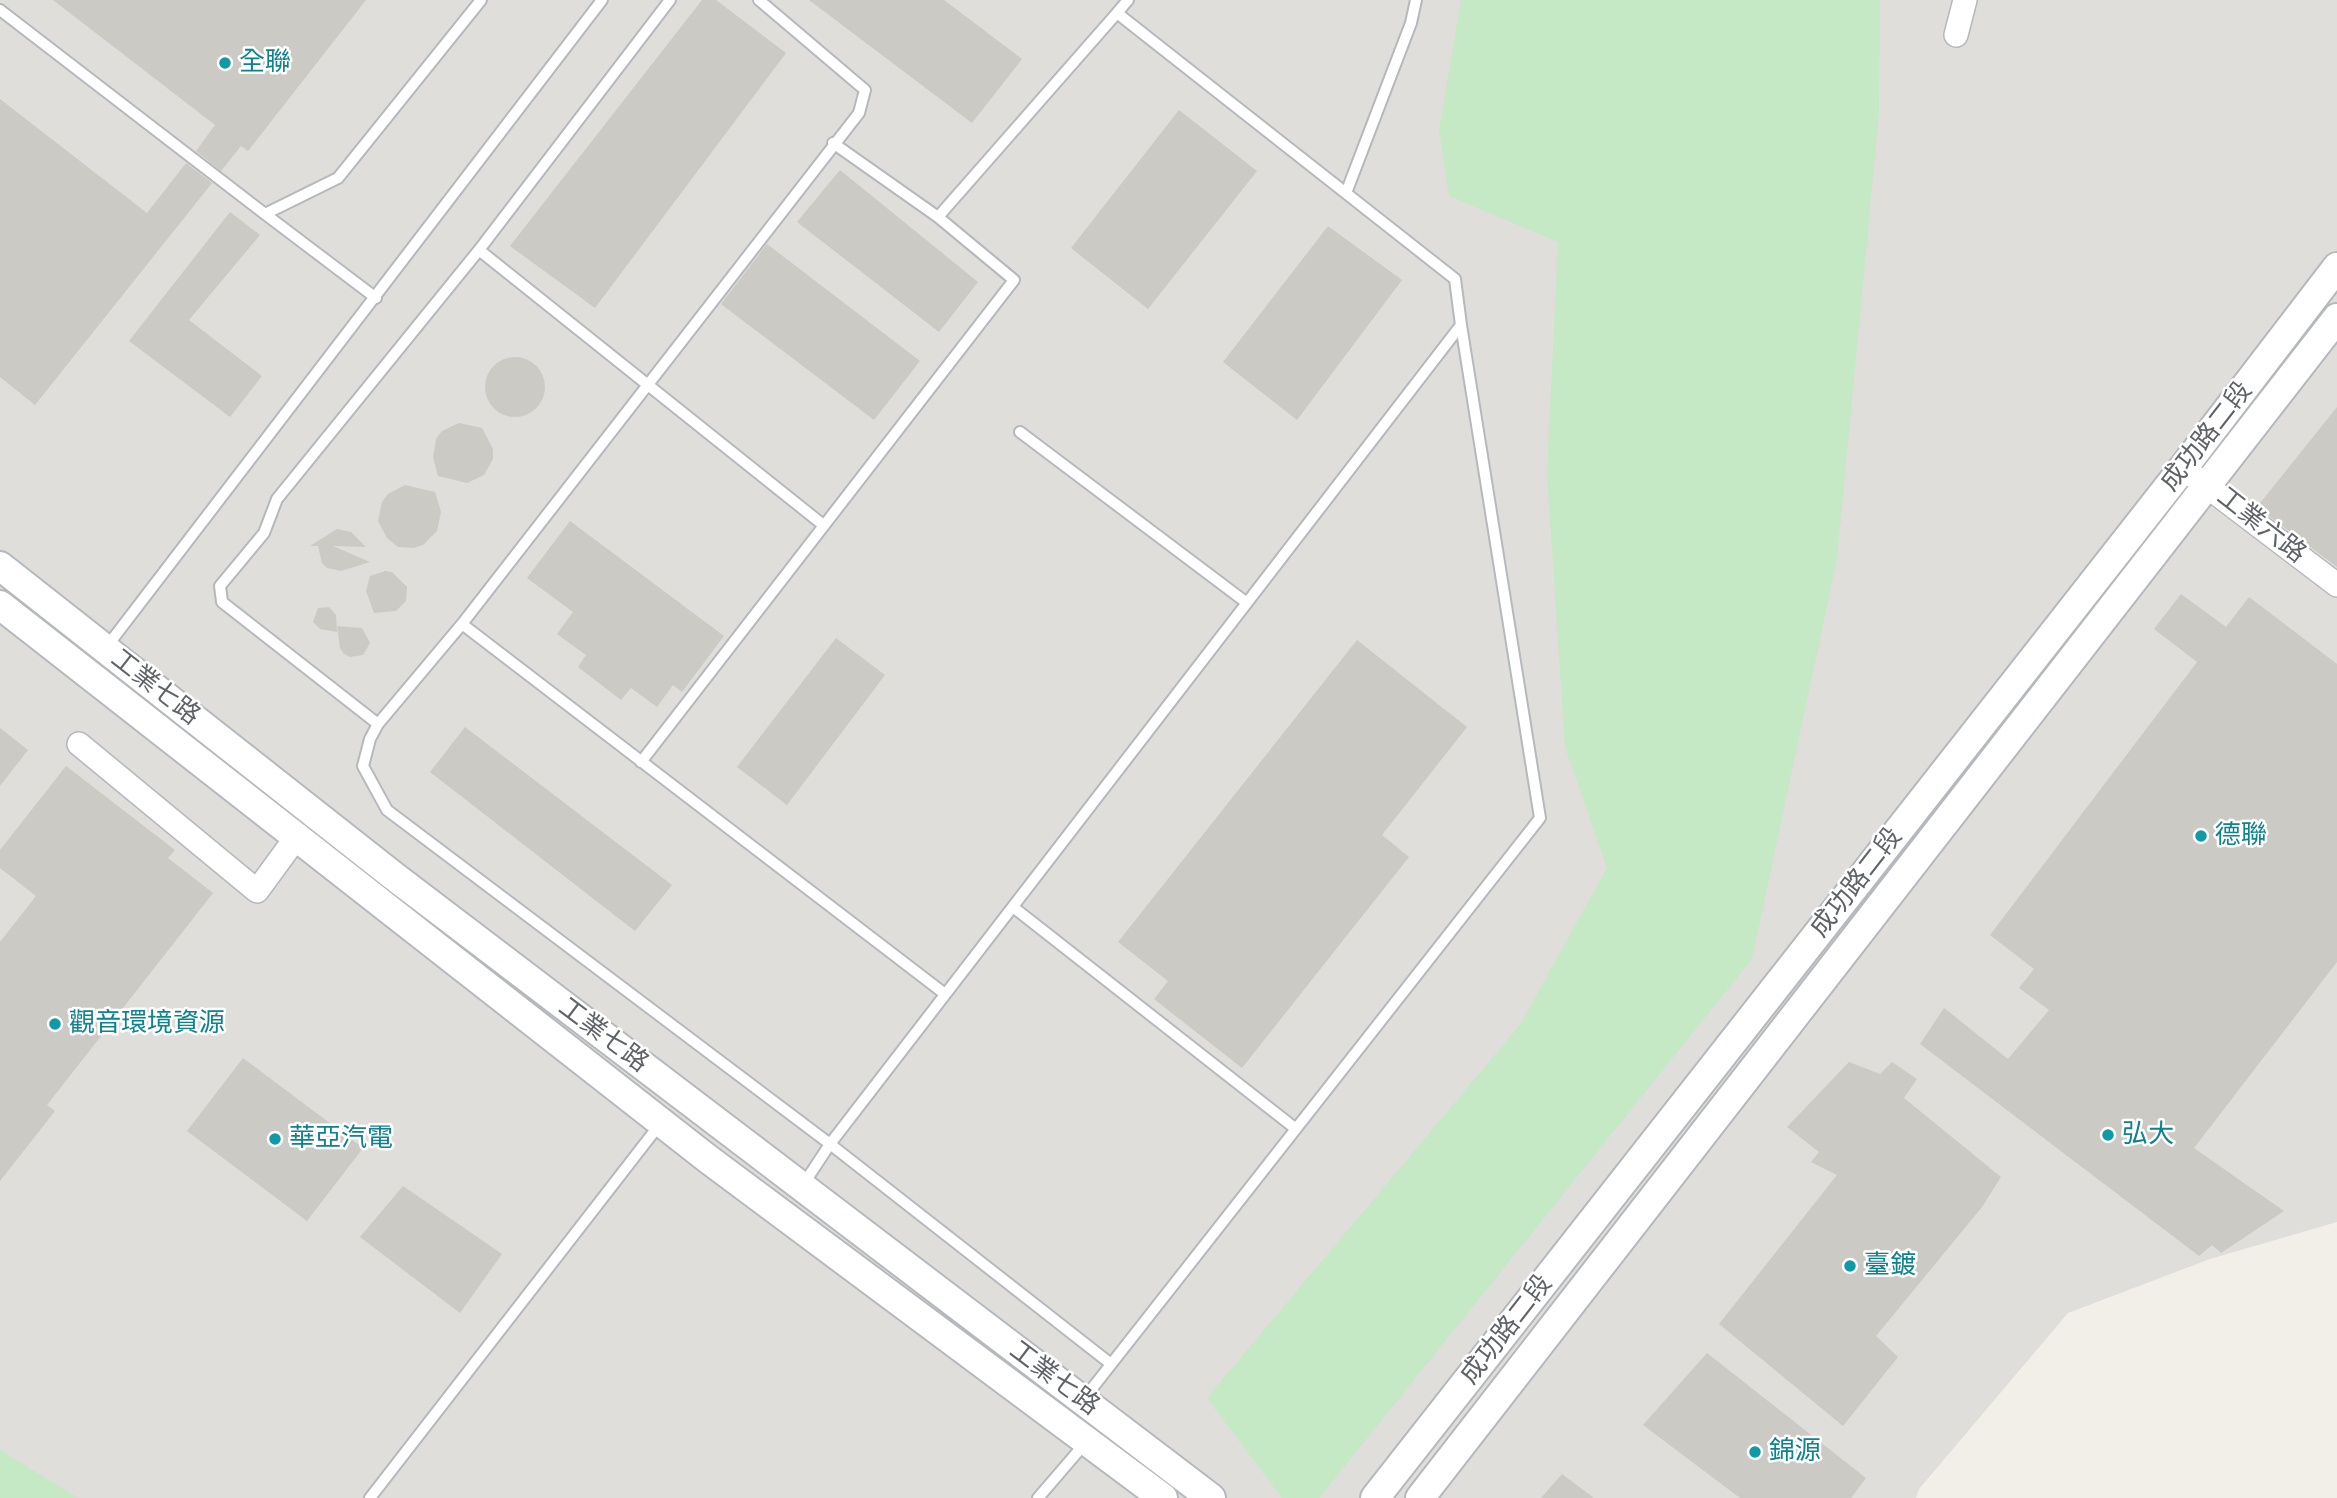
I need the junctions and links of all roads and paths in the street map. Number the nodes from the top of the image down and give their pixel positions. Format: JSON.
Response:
{"nodes":[{"id":1,"x":481,"y":0,"type":"edge"},
{"id":2,"x":602,"y":0,"type":"edge"},
{"id":3,"x":670,"y":0,"type":"edge"},
{"id":4,"x":759,"y":0,"type":"edge"},
{"id":5,"x":1128,"y":0,"type":"edge"},
{"id":6,"x":1416,"y":0,"type":"edge"},
{"id":7,"x":1965,"y":0,"type":"edge"},
{"id":8,"x":0,"y":10,"type":"edge"},
{"id":9,"x":1117,"y":13,"type":"junction"},
{"id":10,"x":1956,"y":35,"type":"dead end"},
{"id":11,"x":833,"y":143,"type":"junction"},
{"id":12,"x":1346,"y":193,"type":"junction"},
{"id":13,"x":264,"y":214,"type":"junction"},
{"id":14,"x":938,"y":217,"type":"junction"},
{"id":15,"x":479,"y":250,"type":"junction"},
{"id":16,"x":2337,"y":267,"type":"edge"},
{"id":17,"x":376,"y":298,"type":"junction"},
{"id":18,"x":2337,"y":318,"type":"edge"},
{"id":19,"x":1461,"y":325,"type":"junction"},
{"id":20,"x":649,"y":385,"type":"junction"},
{"id":21,"x":1020,"y":432,"type":"dead end"},
{"id":22,"x":2183,"y":468,"type":"junction"},
{"id":23,"x":2210,"y":486,"type":"junction"},
{"id":24,"x":822,"y":524,"type":"junction"},
{"id":25,"x":0,"y":566,"type":"edge"},
{"id":26,"x":2337,"y":585,"type":"edge"},
{"id":27,"x":1247,"y":603,"type":"junction"},
{"id":28,"x":0,"y":605,"type":"edge"},
{"id":29,"x":463,"y":624,"type":"junction"},
{"id":30,"x":105,"y":649,"type":"junction"},
{"id":31,"x":378,"y":724,"type":"junction"},
{"id":32,"x":79,"y":744,"type":"dead end"},
{"id":33,"x":641,"y":762,"type":"junction"},
{"id":34,"x":298,"y":835,"type":"junction"},
{"id":35,"x":1013,"y":907,"type":"junction"},
{"id":36,"x":945,"y":994,"type":"junction"},
{"id":37,"x":662,"y":1122,"type":"junction"},
{"id":38,"x":1296,"y":1129,"type":"junction"},
{"id":39,"x":830,"y":1144,"type":"junction"},
{"id":40,"x":802,"y":1188,"type":"junction"},
{"id":41,"x":1111,"y":1364,"type":"junction"},
{"id":42,"x":1083,"y":1400,"type":"junction"},
{"id":43,"x":1087,"y":1441,"type":"junction"},
{"id":44,"x":370,"y":1498,"type":"edge"},
{"id":45,"x":1038,"y":1498,"type":"edge"},
{"id":46,"x":1163,"y":1498,"type":"edge"},
{"id":47,"x":1211,"y":1498,"type":"edge"},
{"id":48,"x":1375,"y":1498,"type":"edge"},
{"id":49,"x":1420,"y":1498,"type":"edge"}],
"edges":[{"from":1,"to":13,"type":"lane"},
{"from":2,"to":17,"type":"lane"},
{"from":3,"to":15,"type":"lane"},
{"from":4,"to":11,"type":"lane"},
{"from":5,"to":9,"type":"lane"},
{"from":6,"to":12,"type":"lane"},
{"from":7,"to":10,"type":"street"},
{"from":8,"to":13,"type":"lane"},
{"from":9,"to":12,"type":"lane"},
{"from":9,"to":14,"type":"lane"},
{"from":11,"to":14,"type":"lane"},
{"from":11,"to":20,"type":"lane"},
{"from":12,"to":19,"type":"lane"},
{"from":13,"to":17,"type":"lane"},
{"from":14,"to":24,"type":"lane"},
{"from":15,"to":20,"type":"lane"},
{"from":15,"to":31,"type":"lane"},
{"from":16,"to":22,"type":"street","name":"成功路二段"},
{"from":17,"to":30,"type":"lane"},
{"from":18,"to":23,"type":"street","name":"成功路二段"},
{"from":19,"to":27,"type":"lane"},
{"from":19,"to":38,"type":"lane"},
{"from":20,"to":24,"type":"lane"},
{"from":20,"to":29,"type":"lane"},
{"from":21,"to":27,"type":"lane"},
{"from":22,"to":23,"type":"street","name":"工業六路"},
{"from":22,"to":48,"type":"street","name":"成功路二段"},
{"from":23,"to":26,"type":"street","name":"工業六路"},
{"from":23,"to":49,"type":"street","name":"成功路二段"},
{"from":24,"to":33,"type":"lane"},
{"from":25,"to":30,"type":"street","name":"工業七路"},
{"from":27,"to":35,"type":"lane"},
{"from":28,"to":34,"type":"street","name":"工業七路"},
{"from":29,"to":31,"type":"lane"},
{"from":29,"to":33,"type":"lane"},
{"from":30,"to":40,"type":"street","name":"工業七路"},
{"from":31,"to":39,"type":"lane"},
{"from":32,"to":34,"type":"street"},
{"from":33,"to":36,"type":"lane"},
{"from":34,"to":37,"type":"street","name":"工業七路"},
{"from":35,"to":36,"type":"lane"},
{"from":35,"to":38,"type":"lane"},
{"from":36,"to":39,"type":"lane"},
{"from":37,"to":43,"type":"street","name":"工業七路"},
{"from":37,"to":44,"type":"lane"},
{"from":38,"to":41,"type":"lane"},
{"from":39,"to":40,"type":"lane"},
{"from":39,"to":41,"type":"lane"},
{"from":40,"to":42,"type":"street","name":"工業七路"},
{"from":41,"to":42,"type":"lane"},
{"from":42,"to":47,"type":"street","name":"工業七路"},
{"from":43,"to":45,"type":"lane"},
{"from":43,"to":46,"type":"street","name":"工業七路"}]}
